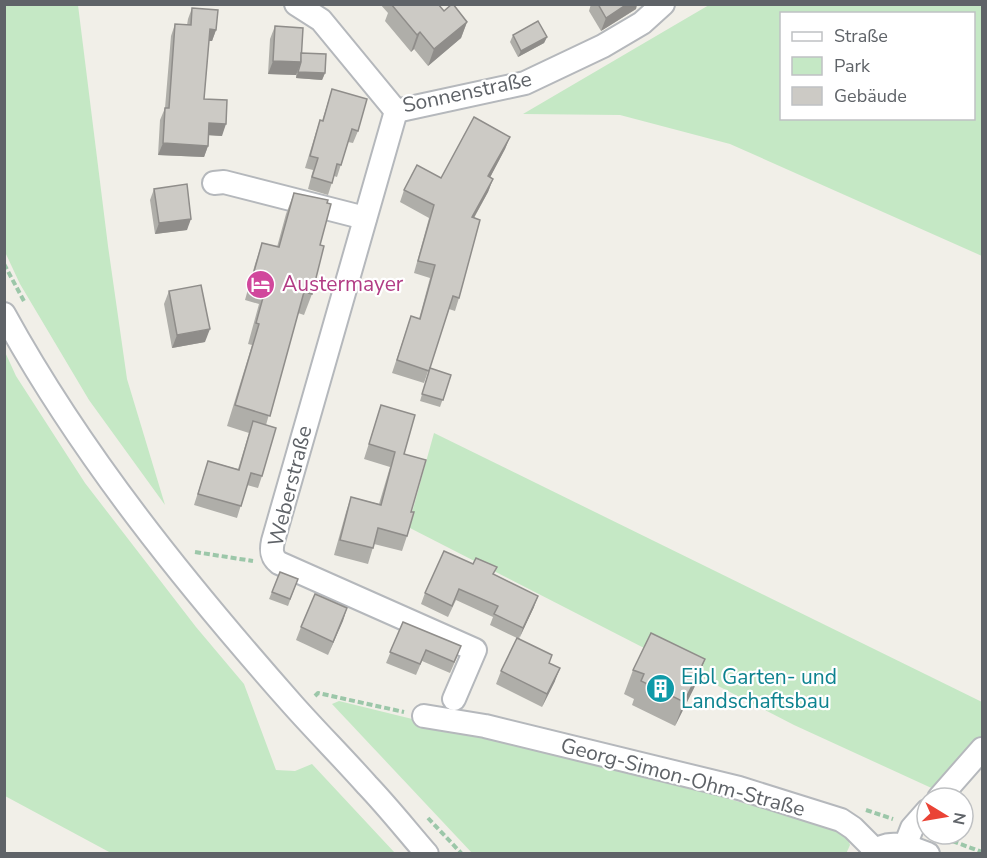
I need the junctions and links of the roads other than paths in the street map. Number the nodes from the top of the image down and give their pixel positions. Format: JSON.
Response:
{"nodes":[{"id":1,"x":296,"y":4,"type":"edge"},
{"id":2,"x":663,"y":4,"type":"edge"},
{"id":3,"x":396,"y":111,"type":"junction"},
{"id":4,"x":214,"y":183,"type":"dead end"},
{"id":5,"x":365,"y":218,"type":"junction"},
{"id":6,"x":4,"y":314,"type":"edge"},
{"id":7,"x":454,"y":699,"type":"dead end"},
{"id":8,"x":424,"y":716,"type":"road end"},
{"id":9,"x":982,"y":749,"type":"edge"},
{"id":10,"x":950,"y":786,"type":"edge"},
{"id":11,"x":915,"y":825,"type":"edge"},
{"id":12,"x":905,"y":846,"type":"junction"},
{"id":13,"x":915,"y":846,"type":"edge"},
{"id":14,"x":873,"y":852,"type":"edge"},
{"id":15,"x":427,"y":854,"type":"edge"}],
"edges":[{"from":1,"to":3,"type":"street","name":"Sonnenstraße"},
{"from":2,"to":3,"type":"street","name":"Sonnenstraße"},
{"from":3,"to":5,"type":"street","name":"Weberstraße"},
{"from":4,"to":5,"type":"street"},
{"from":5,"to":7,"type":"street","name":"Weberstraße"},
{"from":6,"to":15,"type":"street"},
{"from":8,"to":14,"type":"street","name":"Georg-Simon-Ohm-Straße"},
{"from":9,"to":10,"type":"street"},
{"from":11,"to":12,"type":"street"},
{"from":12,"to":13,"type":"street","name":"Georg-Simon-Ohm-Straße"},
{"from":12,"to":14,"type":"street","name":"Georg-Simon-Ohm-Straße"}]}
